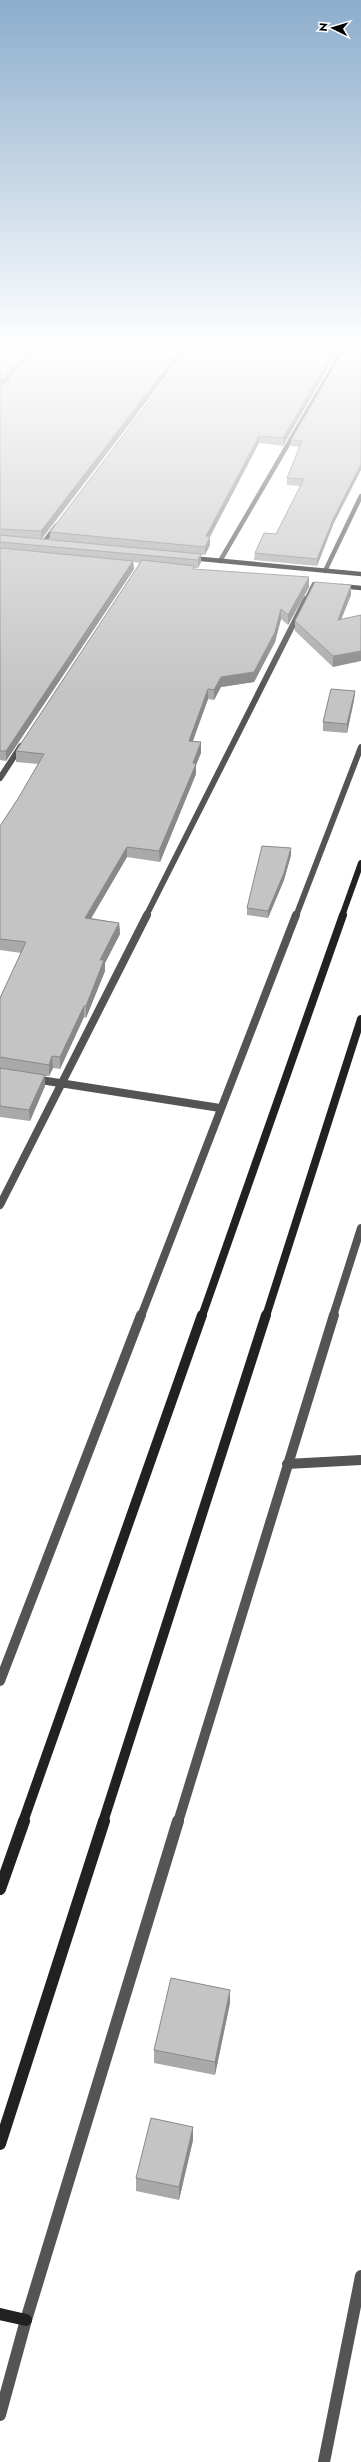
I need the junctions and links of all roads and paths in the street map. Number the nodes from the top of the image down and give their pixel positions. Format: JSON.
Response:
{"nodes":[{"id":1,"x":276,"y":465,"type":"edge"},
{"id":2,"x":361,"y":496,"type":"edge"},
{"id":3,"x":62,"y":518,"type":"edge"},
{"id":4,"x":36,"y":542,"type":"edge"},
{"id":5,"x":43,"y":543,"type":"junction"},
{"id":6,"x":51,"y":544,"type":"edge"},
{"id":7,"x":181,"y":557,"type":"edge"},
{"id":8,"x":220,"y":561,"type":"junction"},
{"id":9,"x":325,"y":571,"type":"junction"},
{"id":10,"x":361,"y":574,"type":"edge"},
{"id":11,"x":306,"y":583,"type":"edge"},
{"id":12,"x":314,"y":584,"type":"junction"},
{"id":13,"x":321,"y":584,"type":"edge"},
{"id":14,"x":337,"y":586,"type":"edge"},
{"id":15,"x":361,"y":588,"type":"edge"},
{"id":16,"x":26,"y":738,"type":"edge"},
{"id":17,"x":361,"y":747,"type":"edge"},
{"id":18,"x":0,"y":778,"type":"edge"},
{"id":19,"x":361,"y":863,"type":"edge"},
{"id":20,"x":361,"y":1019,"type":"edge"},
{"id":21,"x":23,"y":1078,"type":"edge"},
{"id":22,"x":61,"y":1083,"type":"junction"},
{"id":23,"x":220,"y":1108,"type":"junction"},
{"id":24,"x":0,"y":1205,"type":"edge"},
{"id":25,"x":361,"y":1228,"type":"edge"},
{"id":26,"x":361,"y":1460,"type":"edge"},
{"id":27,"x":287,"y":1464,"type":"junction"},
{"id":28,"x":0,"y":1681,"type":"edge"},
{"id":29,"x":0,"y":1889,"type":"edge"},
{"id":30,"x":0,"y":2144,"type":"edge"},
{"id":31,"x":361,"y":2276,"type":"edge"},
{"id":32,"x":0,"y":2314,"type":"edge"},
{"id":33,"x":26,"y":2320,"type":"junction"},
{"id":34,"x":0,"y":2415,"type":"edge"},
{"id":35,"x":324,"y":2462,"type":"edge"}],
"edges":[{"from":1,"to":8,"type":"street"},
{"from":2,"to":9,"type":"street"},
{"from":3,"to":5,"type":"street"},
{"from":4,"to":5,"type":"main road"},
{"from":5,"to":6,"type":"main road"},
{"from":7,"to":8,"type":"main road"},
{"from":8,"to":9,"type":"main road"},
{"from":9,"to":10,"type":"main road"},
{"from":11,"to":12,"type":"main road"},
{"from":12,"to":13,"type":"main road"},
{"from":12,"to":22,"type":"street"},
{"from":14,"to":15,"type":"main road"},
{"from":16,"to":18,"type":"street"},
{"from":17,"to":23,"type":"street"},
{"from":19,"to":29,"type":"main road"},
{"from":20,"to":30,"type":"main road"},
{"from":21,"to":22,"type":"street"},
{"from":22,"to":23,"type":"street"},
{"from":22,"to":24,"type":"street"},
{"from":23,"to":28,"type":"street"},
{"from":25,"to":27,"type":"street"},
{"from":26,"to":27,"type":"street"},
{"from":27,"to":33,"type":"street"},
{"from":31,"to":35,"type":"street"},
{"from":32,"to":33,"type":"main road"},
{"from":33,"to":34,"type":"street"}]}
